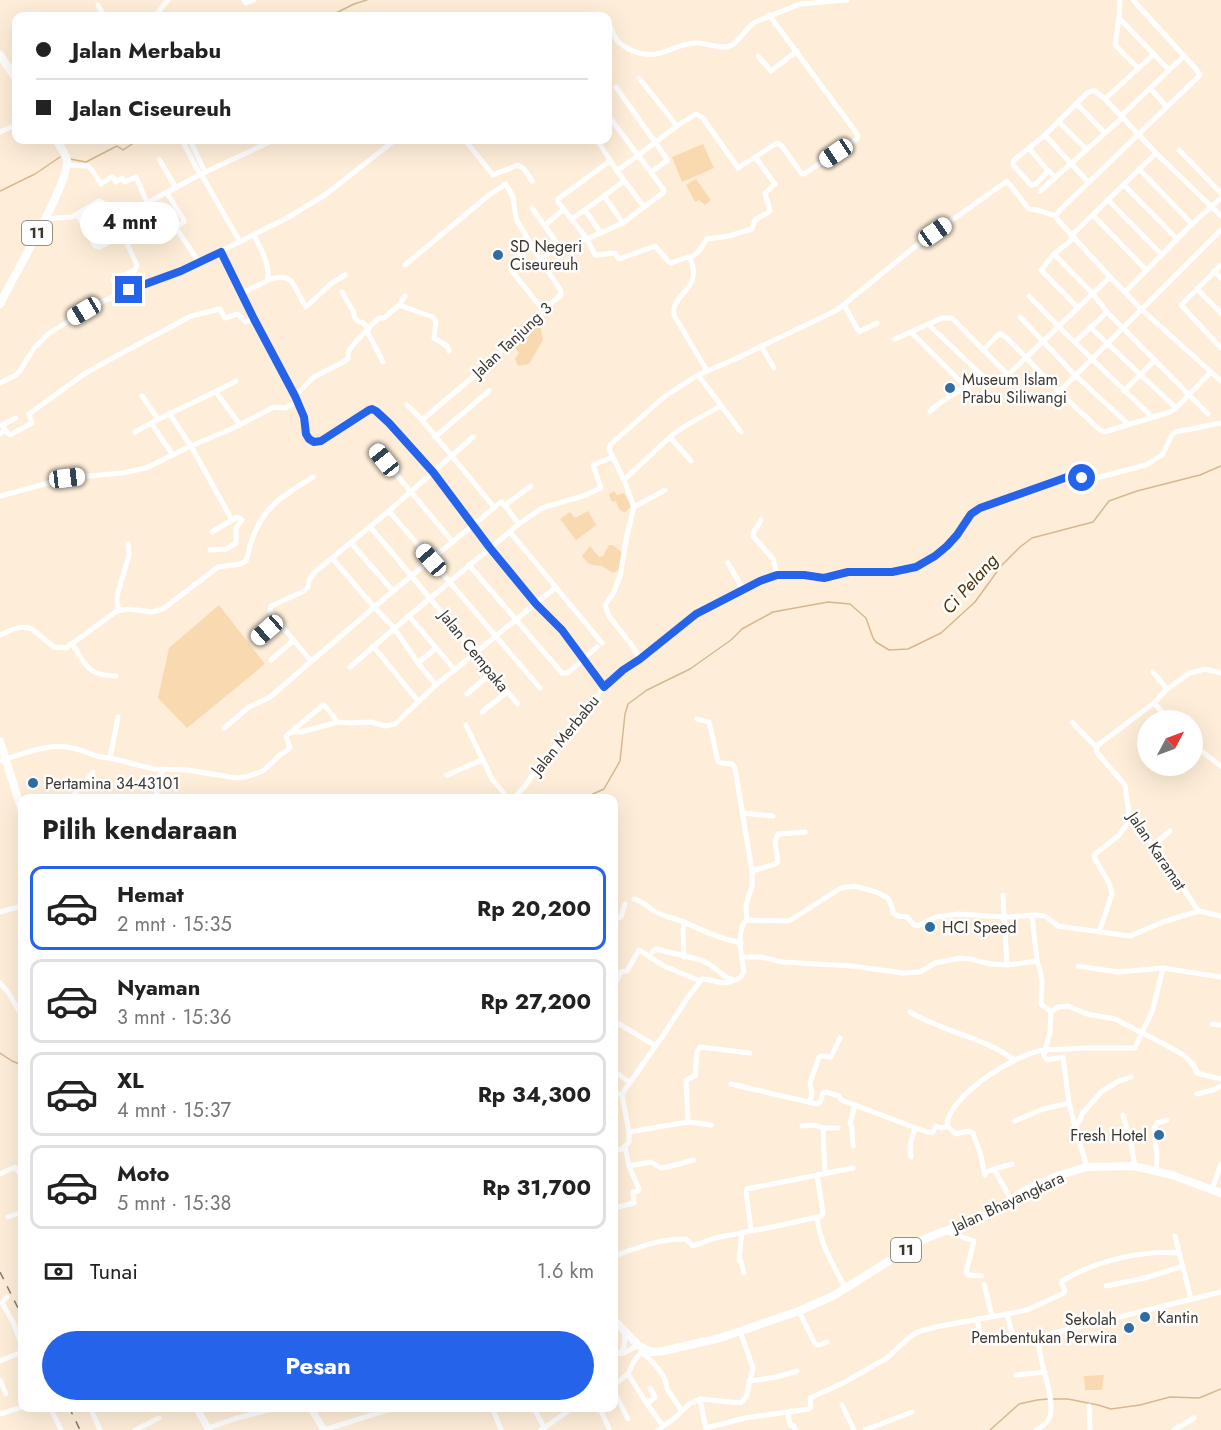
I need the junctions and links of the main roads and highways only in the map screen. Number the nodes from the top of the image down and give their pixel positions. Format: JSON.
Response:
{"nodes":[{"id":1,"x":0,"y":55,"type":"edge"},
{"id":2,"x":12,"y":72,"type":"edge"},
{"id":3,"x":61,"y":144,"type":"edge"},
{"id":4,"x":1,"y":297,"type":"edge"},
{"id":5,"x":0,"y":741,"type":"edge"},
{"id":6,"x":3,"y":760,"type":"edge"},
{"id":7,"x":18,"y":800,"type":"edge"},
{"id":8,"x":1221,"y":1193,"type":"edge"},
{"id":9,"x":618,"y":1325,"type":"edge"},
{"id":10,"x":199,"y":1412,"type":"edge"},
{"id":11,"x":313,"y":1412,"type":"edge"},
{"id":12,"x":208,"y":1429,"type":"edge"},
{"id":13,"x":324,"y":1430,"type":"edge"}],
"edges":[{"from":1,"to":2,"type":"highway"},
{"from":3,"to":4,"type":"highway","number":"11"},
{"from":5,"to":6,"type":"highway"},
{"from":6,"to":7,"type":"highway"},
{"from":8,"to":9,"type":"highway","name":"Jalan Bhayangkara","number":"11"},
{"from":10,"to":12,"type":"main road"},
{"from":11,"to":13,"type":"main road"}]}
